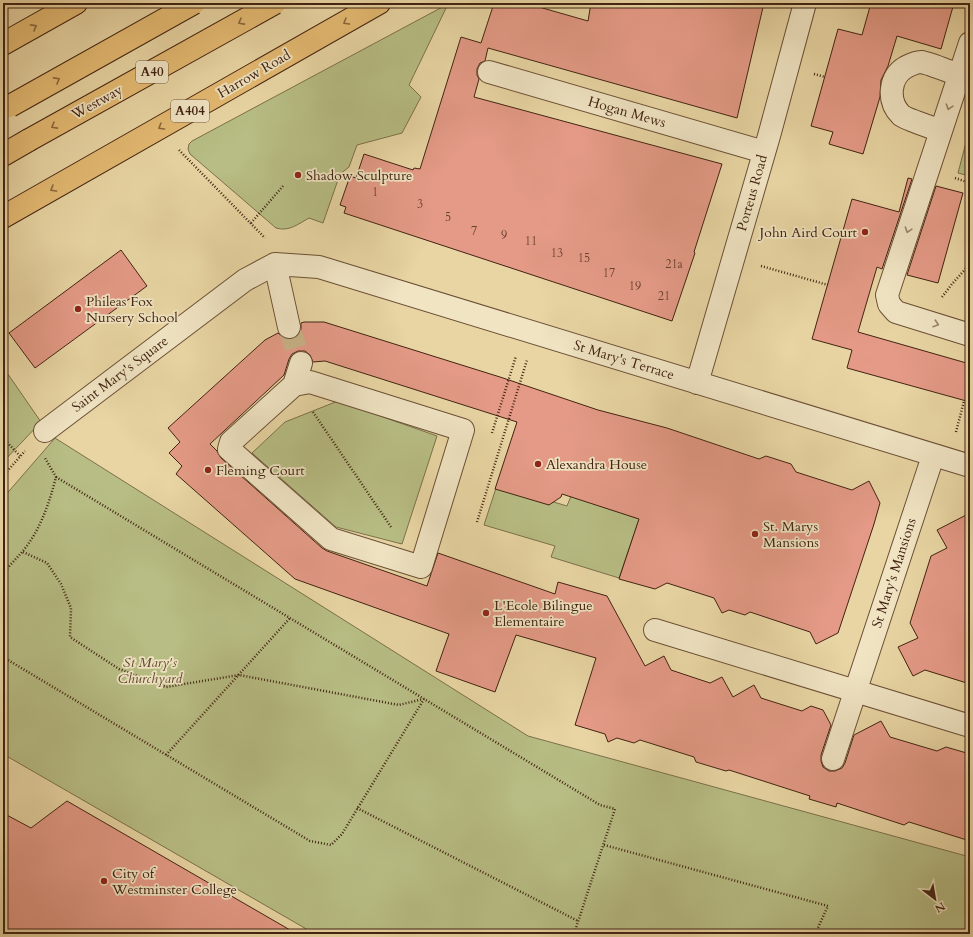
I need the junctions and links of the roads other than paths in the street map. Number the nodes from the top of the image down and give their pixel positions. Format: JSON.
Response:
{"nodes":[{"id":1,"x":194,"y":3,"type":"edge"},
{"id":2,"x":275,"y":3,"type":"edge"},
{"id":3,"x":379,"y":3,"type":"edge"},
{"id":4,"x":805,"y":3,"type":"edge"},
{"id":5,"x":67,"y":5,"type":"edge"},
{"id":6,"x":970,"y":43,"type":"edge"},
{"id":7,"x":3,"y":44,"type":"edge"},
{"id":8,"x":489,"y":72,"type":"dead end"},
{"id":9,"x":959,"y":75,"type":"junction"},
{"id":10,"x":7,"y":108,"type":"edge"},
{"id":11,"x":941,"y":130,"type":"junction"},
{"id":12,"x":764,"y":152,"type":"junction"},
{"id":13,"x":3,"y":155,"type":"edge"},
{"id":14,"x":3,"y":217,"type":"edge"},
{"id":15,"x":275,"y":264,"type":"junction"},
{"id":16,"x":289,"y":327,"type":"tunnel mouth"},
{"id":17,"x":970,"y":335,"type":"edge"},
{"id":18,"x":301,"y":363,"type":"tunnel mouth"},
{"id":19,"x":697,"y":383,"type":"junction"},
{"id":20,"x":294,"y":385,"type":"junction"},
{"id":21,"x":38,"y":437,"type":"road end"},
{"id":22,"x":941,"y":458,"type":"junction"},
{"id":23,"x":970,"y":466,"type":"edge"},
{"id":24,"x":655,"y":630,"type":"dead end"},
{"id":25,"x":856,"y":691,"type":"junction"},
{"id":26,"x":970,"y":726,"type":"edge"},
{"id":27,"x":833,"y":759,"type":"dead end"}],
"edges":[{"from":10,"to":1,"type":"main road","one_way":true,"bridge":true},
{"from":2,"to":13,"type":"main road","name":"Westway","number":"A40","one_way":true,"bridge":true},
{"from":3,"to":14,"type":"main road","name":"Harrow Road","number":"A404","one_way":true},
{"from":4,"to":12,"type":"street","name":"Porteus Road"},
{"from":7,"to":5,"type":"main road","one_way":true},
{"from":6,"to":9,"type":"street"},
{"from":8,"to":12,"type":"street","name":"Hogan Mews"},
{"from":9,"to":11,"type":"street","one_way":true},
{"from":9,"to":11,"type":"street"},
{"from":11,"to":17,"type":"street","one_way":true},
{"from":12,"to":19,"type":"street","name":"Porteus Road"},
{"from":15,"to":16,"type":"street"},
{"from":15,"to":19,"type":"street","name":"St Mary's Terrace"},
{"from":15,"to":21,"type":"street","name":"Saint Mary's Square"},
{"from":18,"to":20,"type":"street"},
{"from":19,"to":22,"type":"street","name":"St Mary's Terrace"},
{"from":20,"to":20,"type":"street"},
{"from":22,"to":23,"type":"street","name":"St Mary's Terrace"},
{"from":22,"to":25,"type":"street","name":"St Mary's Mansions"},
{"from":24,"to":25,"type":"street"},
{"from":25,"to":26,"type":"street"},
{"from":25,"to":27,"type":"street","name":"St Mary's Mansions"}]}
